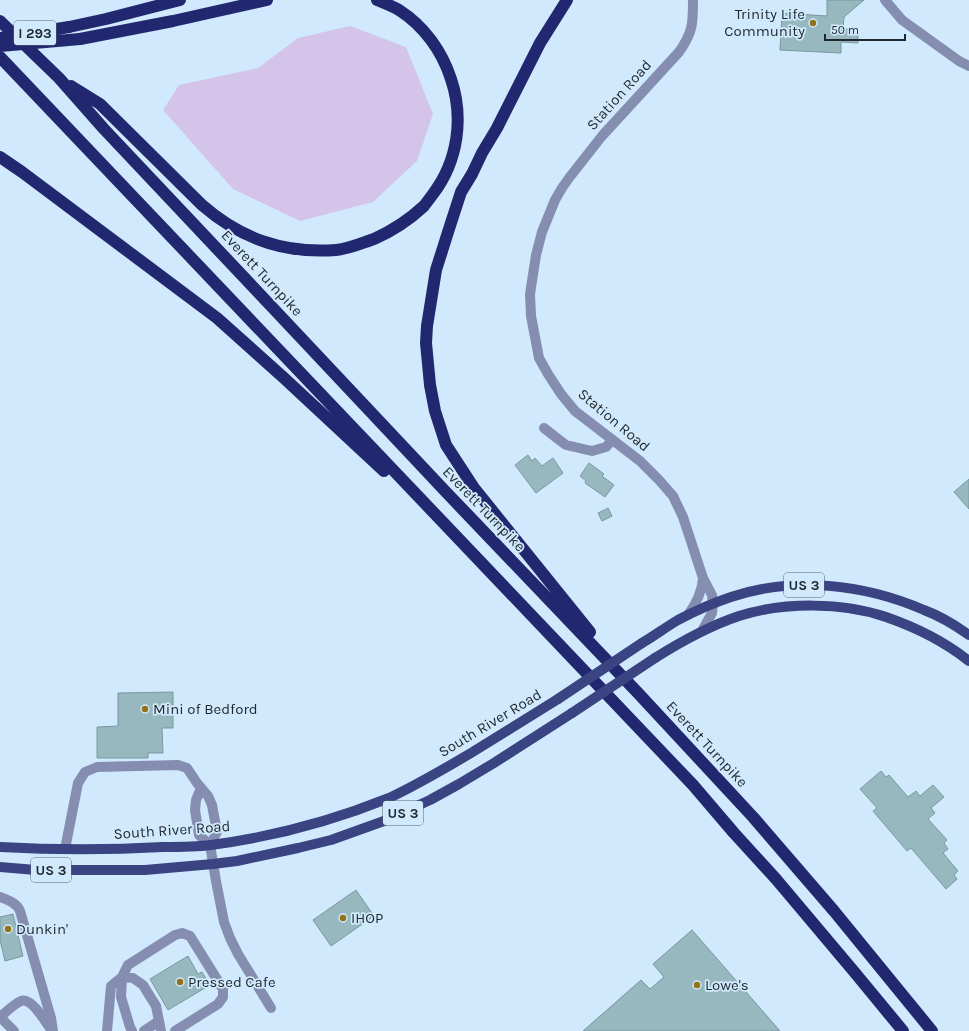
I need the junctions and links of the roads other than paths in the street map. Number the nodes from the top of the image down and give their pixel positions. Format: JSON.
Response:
{"nodes":[{"id":1,"x":180,"y":0,"type":"edge"},
{"id":2,"x":267,"y":0,"type":"edge"},
{"id":3,"x":377,"y":0,"type":"edge"},
{"id":4,"x":567,"y":0,"type":"edge"},
{"id":5,"x":693,"y":0,"type":"edge"},
{"id":6,"x":885,"y":0,"type":"edge"},
{"id":7,"x":0,"y":21,"type":"edge"},
{"id":8,"x":0,"y":38,"type":"edge"},
{"id":9,"x":0,"y":46,"type":"edge"},
{"id":10,"x":0,"y":57,"type":"edge"},
{"id":11,"x":969,"y":66,"type":"edge"},
{"id":12,"x":59,"y":78,"type":"junction"},
{"id":13,"x":0,"y":157,"type":"edge"},
{"id":14,"x":544,"y":428,"type":"dead end"},
{"id":15,"x":612,"y":440,"type":"junction"},
{"id":16,"x":477,"y":559,"type":"junction"},
{"id":17,"x":703,"y":578,"type":"junction"},
{"id":18,"x":713,"y":604,"type":"junction"},
{"id":19,"x":688,"y":615,"type":"junction"},
{"id":20,"x":702,"y":631,"type":"junction"},
{"id":21,"x":969,"y":635,"type":"edge"},
{"id":22,"x":969,"y":661,"type":"edge"},
{"id":23,"x":638,"y":693,"type":"junction"},
{"id":24,"x":201,"y":788,"type":"junction"},
{"id":25,"x":210,"y":845,"type":"junction"},
{"id":26,"x":0,"y":847,"type":"edge"},
{"id":27,"x":65,"y":850,"type":"junction"},
{"id":28,"x":213,"y":864,"type":"junction"},
{"id":29,"x":0,"y":867,"type":"edge"},
{"id":30,"x":0,"y":897,"type":"edge"},
{"id":31,"x":122,"y":977,"type":"junction"},
{"id":32,"x":272,"y":1008,"type":"dead end"},
{"id":33,"x":0,"y":1017,"type":"edge"},
{"id":34,"x":160,"y":1026,"type":"edge"},
{"id":35,"x":14,"y":1031,"type":"edge"},
{"id":36,"x":52,"y":1031,"type":"edge"},
{"id":37,"x":107,"y":1031,"type":"edge"},
{"id":38,"x":132,"y":1031,"type":"edge"},
{"id":39,"x":144,"y":1031,"type":"edge"},
{"id":40,"x":175,"y":1031,"type":"edge"},
{"id":41,"x":903,"y":1031,"type":"edge"},
{"id":42,"x":932,"y":1031,"type":"edge"}],
"edges":[{"from":1,"to":8,"type":"highway","number":"I 293","bridge":true},
{"from":2,"to":9,"type":"highway","bridge":true},
{"from":3,"to":12,"type":"highway"},
{"from":4,"to":23,"type":"highway"},
{"from":5,"to":15,"type":"street","name":"Station Road"},
{"from":6,"to":11,"type":"street"},
{"from":7,"to":12,"type":"highway","name":"Everett Turnpike"},
{"from":10,"to":16,"type":"highway"},
{"from":12,"to":23,"type":"highway","name":"Everett Turnpike"},
{"from":13,"to":16,"type":"highway"},
{"from":14,"to":15,"type":"street"},
{"from":15,"to":17,"type":"street","name":"Station Road"},
{"from":16,"to":41,"type":"highway"},
{"from":17,"to":18,"type":"street","name":"Station Road"},
{"from":17,"to":19,"type":"street"},
{"from":18,"to":19,"type":"main road","name":"South River Road","number":"US 3"},
{"from":18,"to":20,"type":"street"},
{"from":18,"to":21,"type":"main road","name":"South River Road","number":"US 3"},
{"from":19,"to":25,"type":"main road","name":"South River Road","number":"US 3","bridge":true},
{"from":20,"to":22,"type":"main road","number":"US 3"},
{"from":20,"to":28,"type":"main road","number":"US 3","bridge":true},
{"from":23,"to":42,"type":"highway","name":"Everett Turnpike"},
{"from":24,"to":25,"type":"street"},
{"from":24,"to":25,"type":"street"},
{"from":24,"to":27,"type":"street"},
{"from":25,"to":27,"type":"main road","name":"South River Road","number":"US 3"},
{"from":25,"to":28,"type":"street"},
{"from":26,"to":27,"type":"main road","name":"South River Road","number":"US 3"},
{"from":28,"to":29,"type":"main road","number":"US 3"},
{"from":28,"to":32,"type":"street"},
{"from":30,"to":36,"type":"street"},
{"from":31,"to":34,"type":"street"},
{"from":31,"to":37,"type":"street"},
{"from":31,"to":38,"type":"street"},
{"from":31,"to":40,"type":"street"},
{"from":33,"to":35,"type":"street"},
{"from":33,"to":36,"type":"street"},
{"from":34,"to":39,"type":"street"}]}
